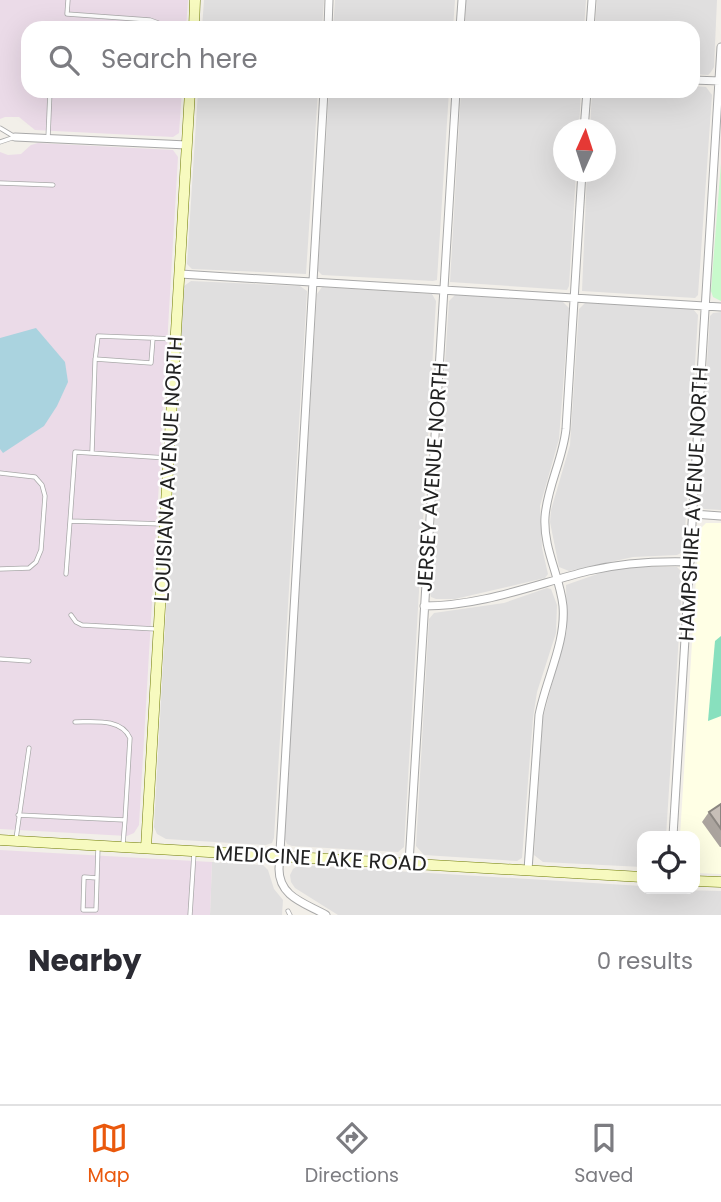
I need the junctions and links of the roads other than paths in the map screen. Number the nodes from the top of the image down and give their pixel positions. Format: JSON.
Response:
{"nodes":[{"id":1,"x":68,"y":0,"type":"edge"},
{"id":2,"x":195,"y":0,"type":"edge"},
{"id":3,"x":329,"y":0,"type":"edge"},
{"id":4,"x":462,"y":0,"type":"edge"},
{"id":5,"x":592,"y":0,"type":"edge"},
{"id":6,"x":153,"y":21,"type":"edge"},
{"id":7,"x":194,"y":21,"type":"edge"},
{"id":8,"x":328,"y":21,"type":"edge"},
{"id":9,"x":460,"y":21,"type":"edge"},
{"id":10,"x":590,"y":21,"type":"edge"},
{"id":11,"x":721,"y":47,"type":"edge"},
{"id":12,"x":700,"y":80,"type":"edge"},
{"id":13,"x":720,"y":81,"type":"edge"},
{"id":14,"x":50,"y":98,"type":"edge"},
{"id":15,"x":190,"y":98,"type":"edge"},
{"id":16,"x":324,"y":98,"type":"edge"},
{"id":17,"x":456,"y":98,"type":"edge"},
{"id":18,"x":586,"y":98,"type":"edge"},
{"id":19,"x":585,"y":119,"type":"edge"},
{"id":20,"x":0,"y":128,"type":"edge"},
{"id":21,"x":15,"y":137,"type":"junction"},
{"id":22,"x":48,"y":138,"type":"junction"},
{"id":23,"x":0,"y":142,"type":"edge"},
{"id":24,"x":187,"y":145,"type":"junction"},
{"id":25,"x":581,"y":182,"type":"edge"},
{"id":26,"x":0,"y":183,"type":"edge"},
{"id":27,"x":53,"y":185,"type":"dead end"},
{"id":28,"x":180,"y":274,"type":"junction"},
{"id":29,"x":313,"y":282,"type":"junction"},
{"id":30,"x":444,"y":290,"type":"junction"},
{"id":31,"x":575,"y":298,"type":"junction"},
{"id":32,"x":705,"y":306,"type":"junction"},
{"id":33,"x":721,"y":307,"type":"edge"},
{"id":34,"x":153,"y":338,"type":"junction"},
{"id":35,"x":176,"y":339,"type":"junction"},
{"id":36,"x":95,"y":359,"type":"junction"},
{"id":37,"x":92,"y":452,"type":"junction"},
{"id":38,"x":169,"y":458,"type":"junction"},
{"id":39,"x":0,"y":473,"type":"edge"},
{"id":40,"x":693,"y":514,"type":"junction"},
{"id":41,"x":721,"y":516,"type":"edge"},
{"id":42,"x":70,"y":521,"type":"junction"},
{"id":43,"x":165,"y":524,"type":"junction"},
{"id":44,"x":690,"y":562,"type":"junction"},
{"id":45,"x":0,"y":569,"type":"edge"},
{"id":46,"x":66,"y":574,"type":"dead end"},
{"id":47,"x":556,"y":580,"type":"junction"},
{"id":48,"x":424,"y":606,"type":"junction"},
{"id":49,"x":71,"y":615,"type":"dead end"},
{"id":50,"x":159,"y":629,"type":"junction"},
{"id":51,"x":0,"y":659,"type":"edge"},
{"id":52,"x":29,"y":661,"type":"dead end"},
{"id":53,"x":75,"y":722,"type":"dead end"},
{"id":54,"x":29,"y":748,"type":"dead end"},
{"id":55,"x":18,"y":815,"type":"junction"},
{"id":56,"x":125,"y":820,"type":"junction"},
{"id":57,"x":673,"y":831,"type":"edge"},
{"id":58,"x":0,"y":840,"type":"edge"},
{"id":59,"x":16,"y":841,"type":"junction"},
{"id":60,"x":98,"y":845,"type":"junction"},
{"id":61,"x":122,"y":846,"type":"junction"},
{"id":62,"x":146,"y":848,"type":"junction"},
{"id":63,"x":194,"y":851,"type":"junction"},
{"id":64,"x":279,"y":856,"type":"junction"},
{"id":65,"x":410,"y":863,"type":"junction"},
{"id":66,"x":528,"y":870,"type":"junction"},
{"id":67,"x":637,"y":877,"type":"edge"},
{"id":68,"x":97,"y":878,"type":"junction"},
{"id":69,"x":700,"y":881,"type":"edge"},
{"id":70,"x":721,"y":882,"type":"edge"},
{"id":71,"x":190,"y":915,"type":"edge"},
{"id":72,"x":326,"y":915,"type":"edge"}],
"edges":[{"from":1,"to":6,"type":"lane"},
{"from":2,"to":7,"type":"street"},
{"from":3,"to":8,"type":"street"},
{"from":4,"to":9,"type":"street"},
{"from":5,"to":10,"type":"street"},
{"from":11,"to":13,"type":"street","name":"HAMPSHIRE AVENUE NORTH"},
{"from":12,"to":13,"type":"street"},
{"from":13,"to":32,"type":"street","name":"HAMPSHIRE AVENUE NORTH"},
{"from":14,"to":22,"type":"lane"},
{"from":15,"to":24,"type":"street","name":"LOUISIANA AVENUE NORTH"},
{"from":16,"to":29,"type":"street"},
{"from":17,"to":30,"type":"street","name":"JERSEY AVENUE NORTH"},
{"from":18,"to":19,"type":"street"},
{"from":20,"to":21,"type":"lane"},
{"from":21,"to":22,"type":"street"},
{"from":21,"to":23,"type":"lane"},
{"from":22,"to":24,"type":"street"},
{"from":24,"to":28,"type":"street","name":"LOUISIANA AVENUE NORTH"},
{"from":25,"to":31,"type":"street"},
{"from":26,"to":27,"type":"lane"},
{"from":28,"to":29,"type":"street"},
{"from":28,"to":35,"type":"street","name":"LOUISIANA AVENUE NORTH"},
{"from":29,"to":30,"type":"street"},
{"from":29,"to":64,"type":"street"},
{"from":30,"to":31,"type":"street"},
{"from":30,"to":48,"type":"street","name":"JERSEY AVENUE NORTH"},
{"from":31,"to":32,"type":"street"},
{"from":31,"to":47,"type":"street"},
{"from":32,"to":33,"type":"street"},
{"from":32,"to":40,"type":"street","name":"HAMPSHIRE AVENUE NORTH"},
{"from":34,"to":35,"type":"lane"},
{"from":34,"to":36,"type":"lane"},
{"from":34,"to":36,"type":"lane"},
{"from":35,"to":38,"type":"street","name":"LOUISIANA AVENUE NORTH"},
{"from":36,"to":37,"type":"lane"},
{"from":37,"to":38,"type":"lane"},
{"from":37,"to":42,"type":"lane"},
{"from":38,"to":43,"type":"street","name":"LOUISIANA AVENUE NORTH"},
{"from":39,"to":45,"type":"lane"},
{"from":40,"to":41,"type":"street"},
{"from":40,"to":44,"type":"street","name":"HAMPSHIRE AVENUE NORTH"},
{"from":42,"to":43,"type":"lane"},
{"from":42,"to":46,"type":"lane"},
{"from":43,"to":50,"type":"street","name":"LOUISIANA AVENUE NORTH"},
{"from":44,"to":47,"type":"street"},
{"from":44,"to":57,"type":"street","name":"HAMPSHIRE AVENUE NORTH"},
{"from":47,"to":48,"type":"street"},
{"from":47,"to":66,"type":"street"},
{"from":48,"to":65,"type":"street","name":"JERSEY AVENUE NORTH"},
{"from":49,"to":50,"type":"lane"},
{"from":50,"to":62,"type":"street","name":"LOUISIANA AVENUE NORTH"},
{"from":51,"to":52,"type":"lane"},
{"from":53,"to":56,"type":"lane"},
{"from":54,"to":55,"type":"lane"},
{"from":55,"to":56,"type":"lane"},
{"from":55,"to":59,"type":"lane"},
{"from":56,"to":61,"type":"lane"},
{"from":58,"to":59,"type":"street","name":"MEDICINE LAKE ROAD"},
{"from":59,"to":60,"type":"street","name":"MEDICINE LAKE ROAD"},
{"from":60,"to":61,"type":"street","name":"MEDICINE LAKE ROAD"},
{"from":60,"to":68,"type":"lane"},
{"from":61,"to":62,"type":"street","name":"MEDICINE LAKE ROAD"},
{"from":62,"to":63,"type":"street","name":"MEDICINE LAKE ROAD"},
{"from":63,"to":64,"type":"street","name":"MEDICINE LAKE ROAD"},
{"from":63,"to":71,"type":"lane"},
{"from":64,"to":65,"type":"street","name":"MEDICINE LAKE ROAD"},
{"from":64,"to":72,"type":"street"},
{"from":65,"to":66,"type":"street","name":"MEDICINE LAKE ROAD"},
{"from":66,"to":67,"type":"street","name":"MEDICINE LAKE ROAD"},
{"from":68,"to":68,"type":"lane"},
{"from":69,"to":70,"type":"street"}]}
